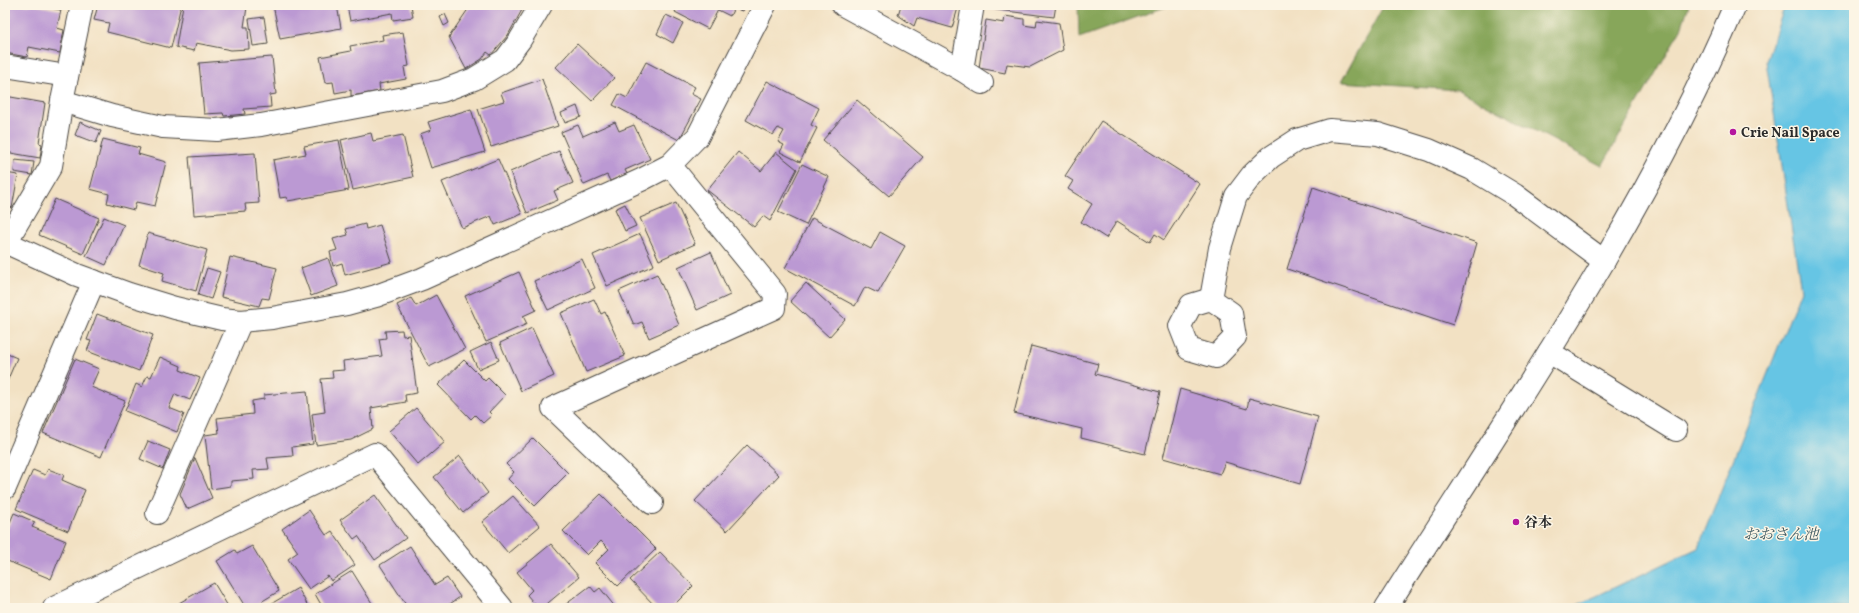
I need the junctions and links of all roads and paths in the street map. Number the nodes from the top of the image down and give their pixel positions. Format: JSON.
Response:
{"nodes":[{"id":1,"x":82,"y":5,"type":"edge"},
{"id":2,"x":541,"y":5,"type":"edge"},
{"id":3,"x":766,"y":5,"type":"edge"},
{"id":4,"x":843,"y":5,"type":"edge"},
{"id":5,"x":973,"y":5,"type":"edge"},
{"id":6,"x":1735,"y":5,"type":"edge"},
{"id":7,"x":5,"y":66,"type":"edge"},
{"id":8,"x":962,"y":70,"type":"junction"},
{"id":9,"x":67,"y":76,"type":"junction"},
{"id":10,"x":982,"y":83,"type":"dead end"},
{"id":11,"x":62,"y":101,"type":"junction"},
{"id":12,"x":670,"y":166,"type":"junction"},
{"id":13,"x":5,"y":242,"type":"edge"},
{"id":14,"x":1604,"y":261,"type":"junction"},
{"id":15,"x":94,"y":281,"type":"junction"},
{"id":16,"x":1211,"y":300,"type":"dead end"},
{"id":17,"x":241,"y":321,"type":"junction"},
{"id":18,"x":1549,"y":352,"type":"junction"},
{"id":19,"x":1676,"y":430,"type":"dead end"},
{"id":20,"x":5,"y":488,"type":"edge"},
{"id":21,"x":652,"y":503,"type":"dead end"},
{"id":22,"x":157,"y":513,"type":"dead end"},
{"id":23,"x":68,"y":605,"type":"edge"},
{"id":24,"x":502,"y":608,"type":"edge"},
{"id":25,"x":1386,"y":608,"type":"edge"}],
"edges":[{"from":1,"to":9,"type":"street"},
{"from":2,"to":11,"type":"street"},
{"from":3,"to":12,"type":"street"},
{"from":4,"to":8,"type":"street"},
{"from":5,"to":8,"type":"street"},
{"from":6,"to":14,"type":"street"},
{"from":7,"to":9,"type":"street"},
{"from":8,"to":10,"type":"street"},
{"from":9,"to":11,"type":"street"},
{"from":11,"to":13,"type":"street"},
{"from":12,"to":17,"type":"street"},
{"from":12,"to":21,"type":"street"},
{"from":13,"to":15,"type":"street"},
{"from":14,"to":16,"type":"street"},
{"from":14,"to":18,"type":"street"},
{"from":15,"to":17,"type":"street"},
{"from":15,"to":20,"type":"street"},
{"from":17,"to":22,"type":"street"},
{"from":18,"to":19,"type":"street"},
{"from":18,"to":25,"type":"street"},
{"from":23,"to":24,"type":"street"}]}
